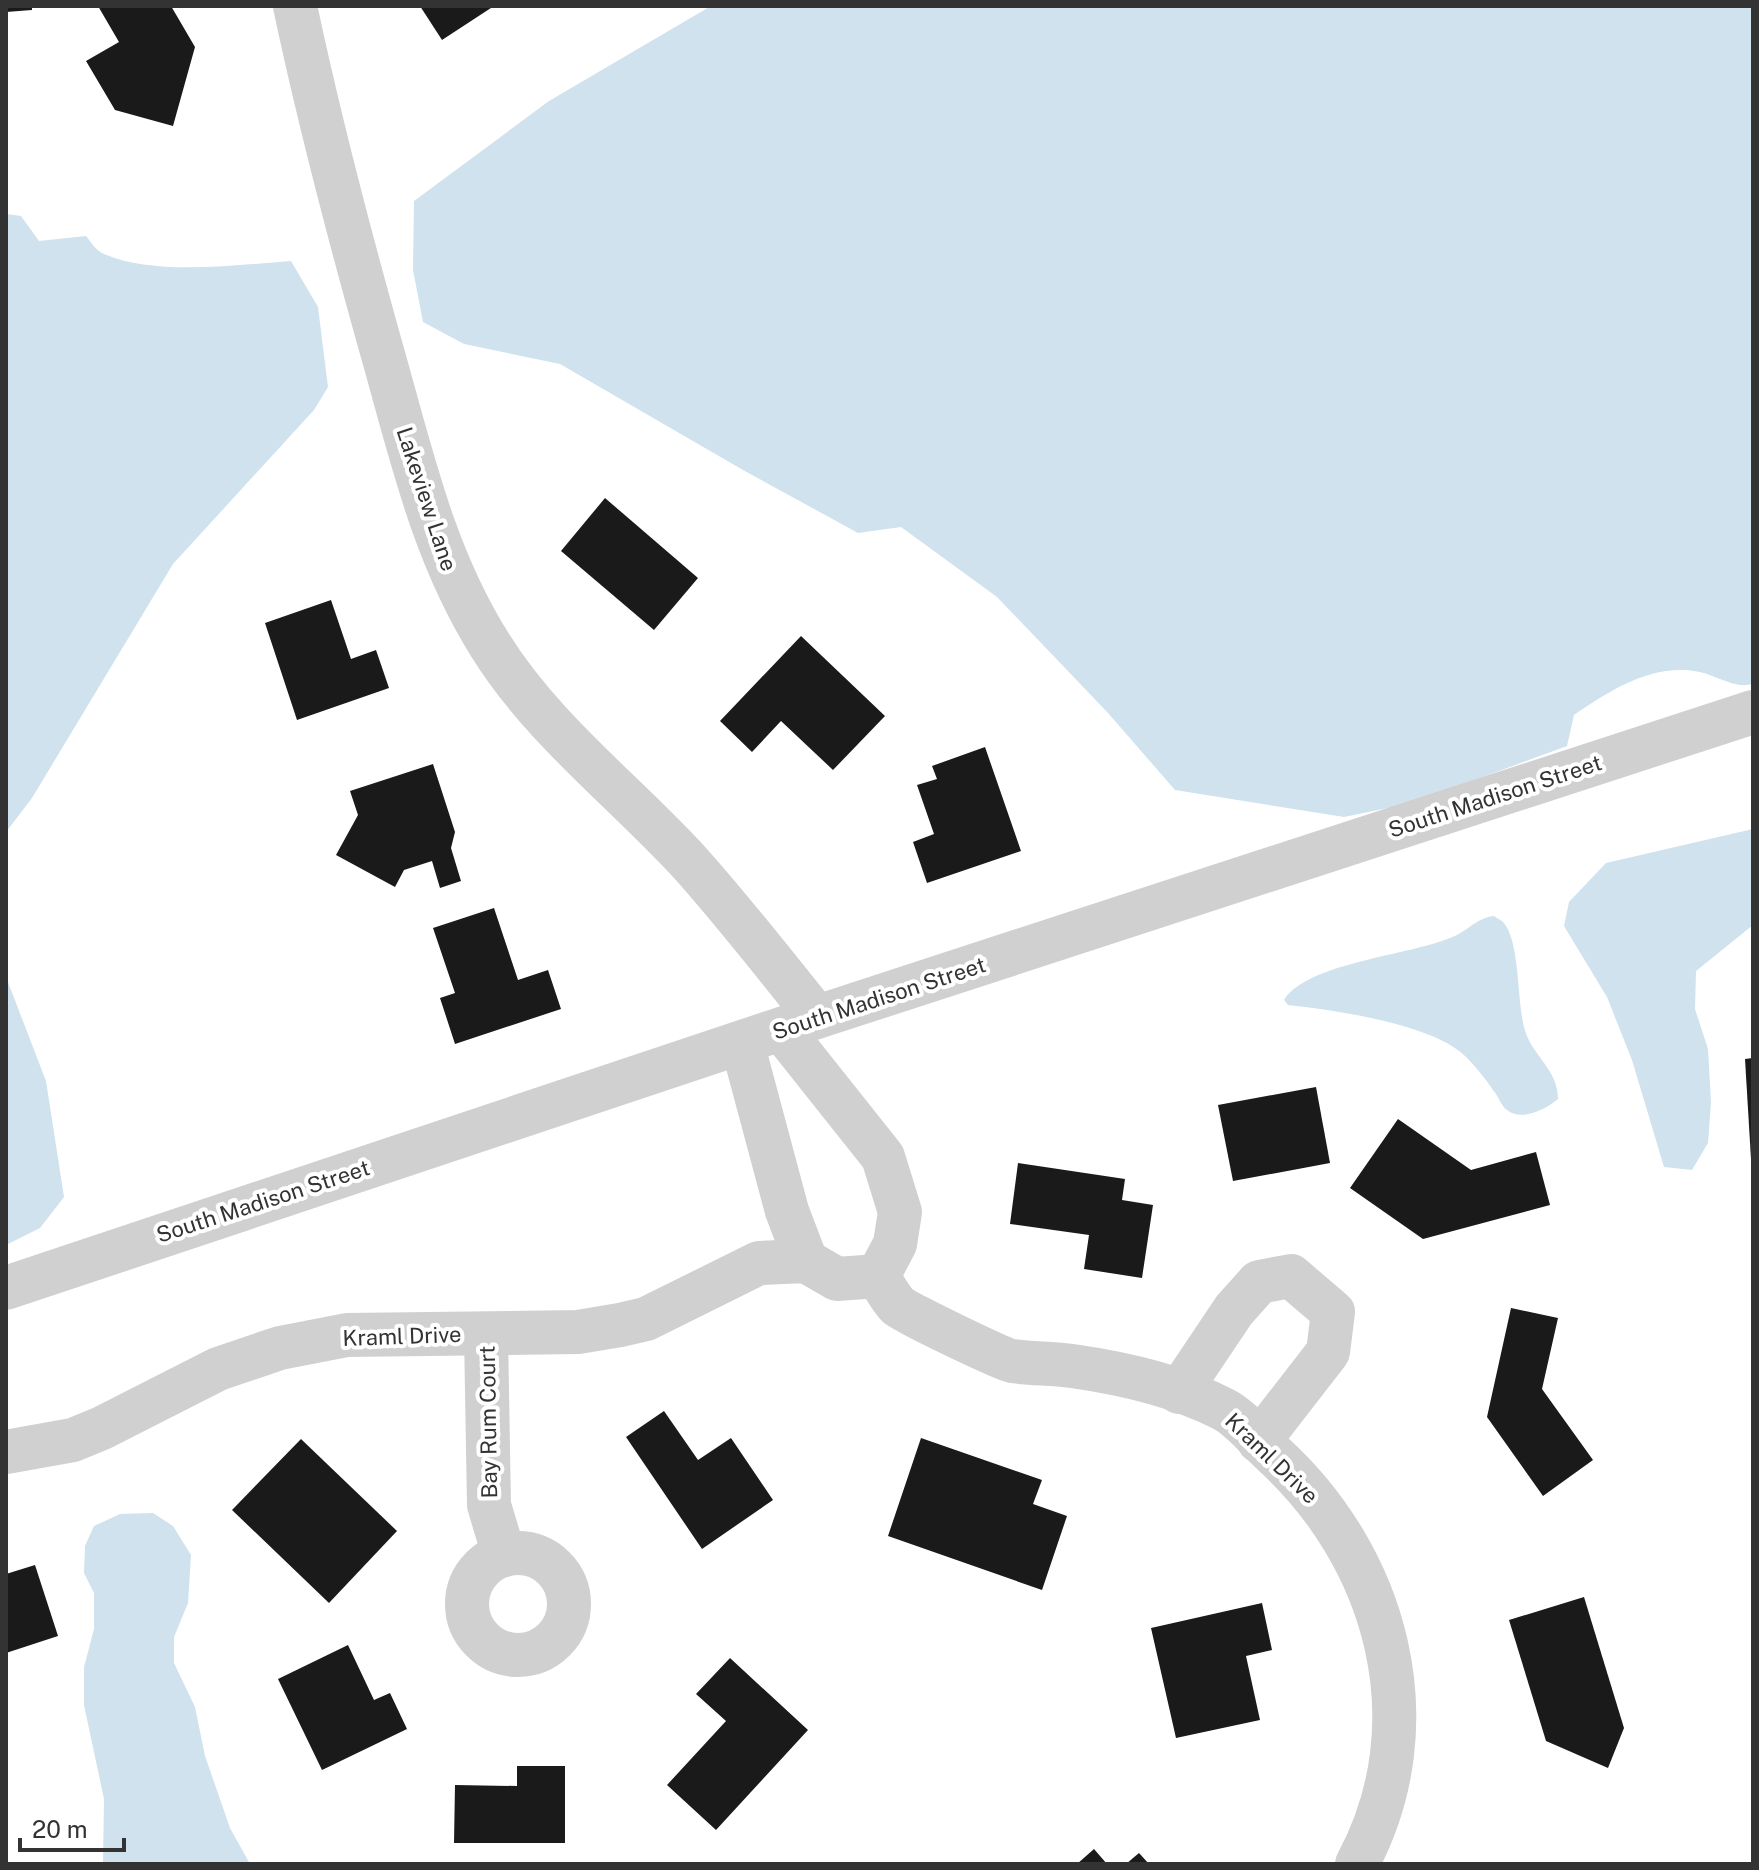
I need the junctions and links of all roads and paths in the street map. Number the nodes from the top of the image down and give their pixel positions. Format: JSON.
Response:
{"nodes":[{"id":1,"x":295,"y":6,"type":"edge"},
{"id":2,"x":1753,"y":712,"type":"edge"},
{"id":3,"x":780,"y":1030,"type":"junction"},
{"id":4,"x":806,"y":1261,"type":"junction"},
{"id":5,"x":878,"y":1276,"type":"junction"},
{"id":6,"x":6,"y":1288,"type":"edge"},
{"id":7,"x":486,"y":1334,"type":"junction"},
{"id":8,"x":1179,"y":1392,"type":"junction"},
{"id":9,"x":1259,"y":1441,"type":"junction"},
{"id":10,"x":6,"y":1452,"type":"edge"},
{"id":11,"x":504,"y":1555,"type":"dead end"},
{"id":12,"x":1357,"y":1864,"type":"edge"}],
"edges":[{"from":1,"to":3,"type":"street","name":"Lakeview Lane"},
{"from":2,"to":3,"type":"street","name":"South Madison Street"},
{"from":3,"to":4,"type":"street"},
{"from":3,"to":5,"type":"street"},
{"from":3,"to":6,"type":"street","name":"South Madison Street"},
{"from":4,"to":5,"type":"street","name":"Kraml Drive"},
{"from":4,"to":7,"type":"street","name":"Kraml Drive"},
{"from":5,"to":8,"type":"street","name":"Kraml Drive"},
{"from":7,"to":10,"type":"street","name":"Kraml Drive"},
{"from":7,"to":11,"type":"street","name":"Bay Rum Court"},
{"from":8,"to":9,"type":"street","name":"Kraml Drive"},
{"from":8,"to":9,"type":"street"},
{"from":9,"to":12,"type":"street","name":"Kraml Drive"}]}
